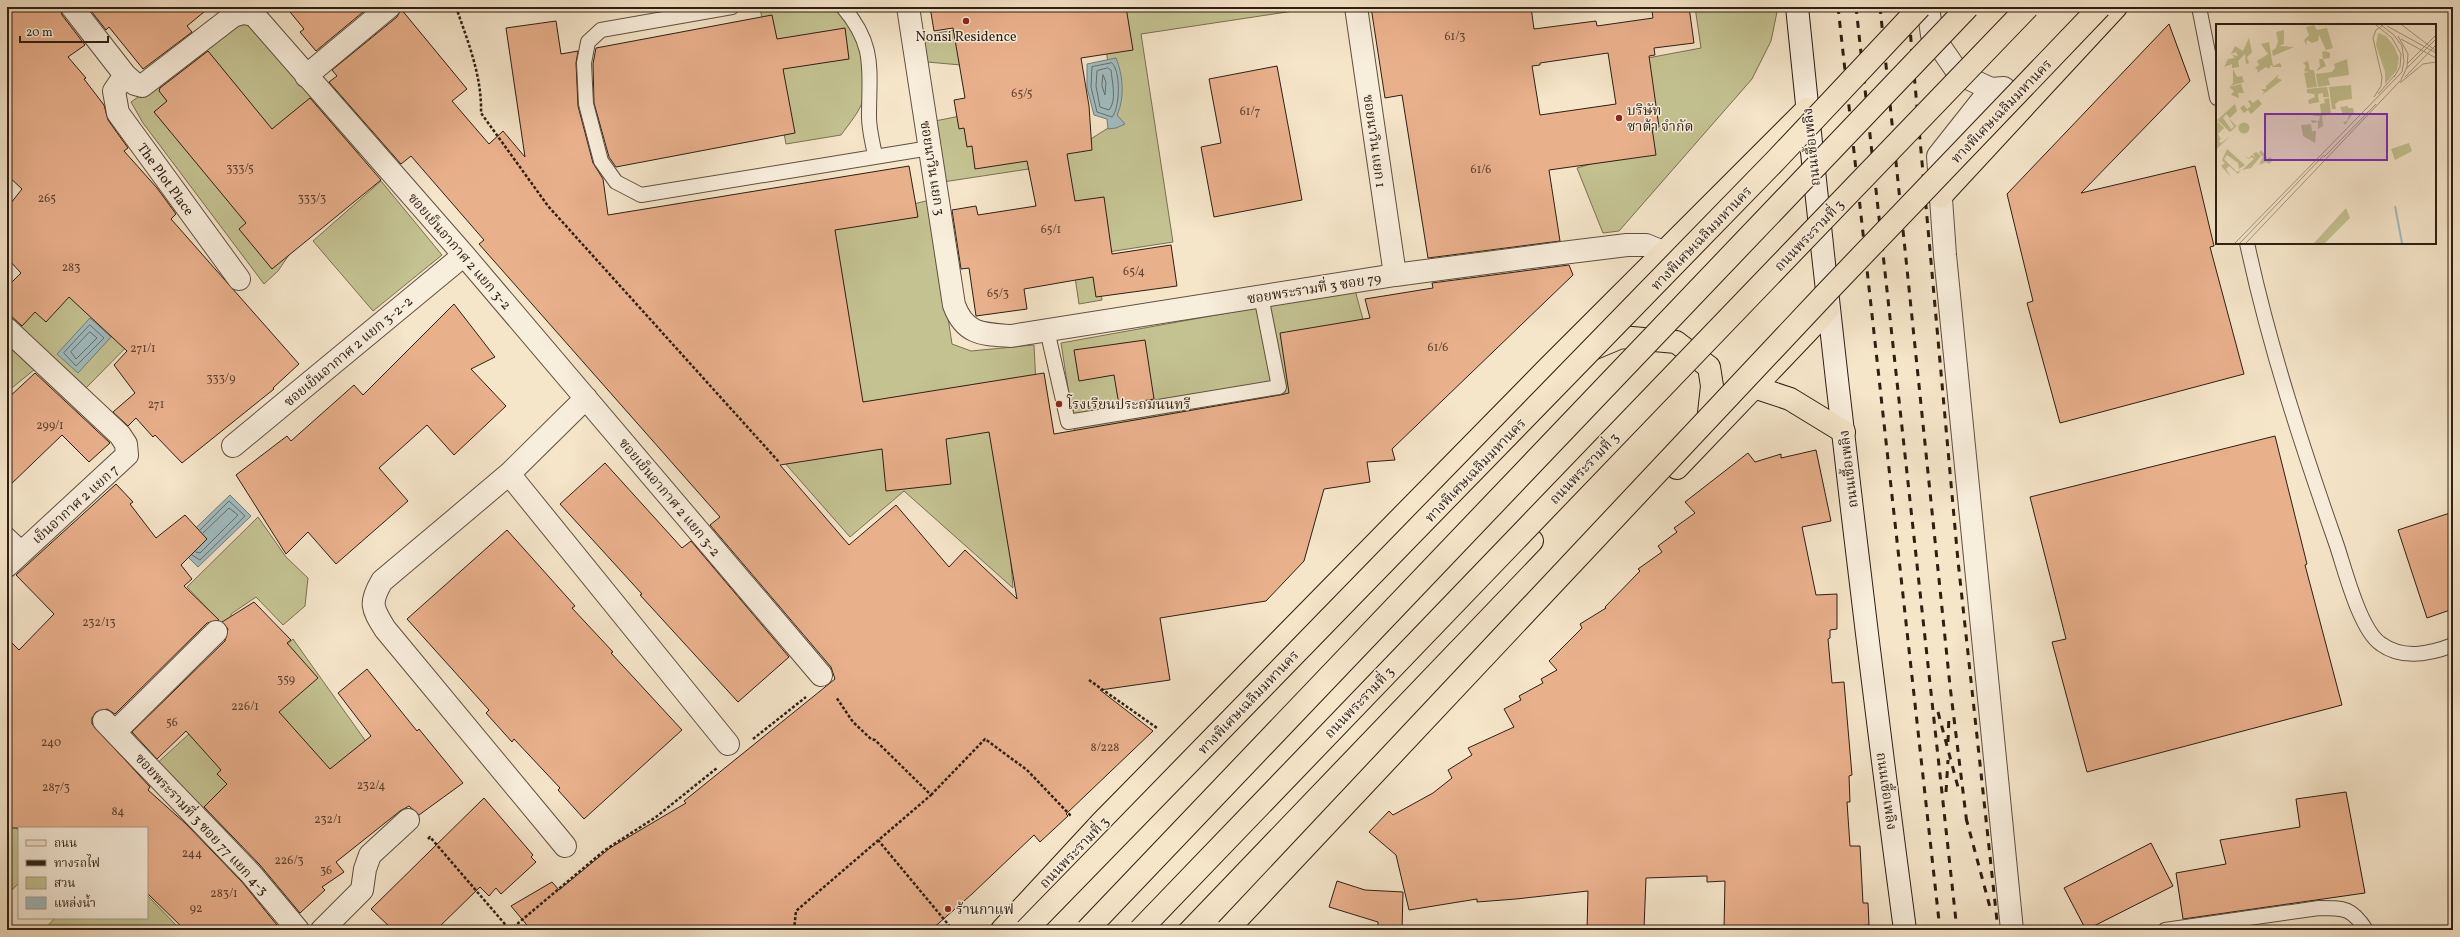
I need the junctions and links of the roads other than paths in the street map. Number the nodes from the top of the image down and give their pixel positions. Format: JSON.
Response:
{"nodes":[{"id":1,"x":72,"y":7,"type":"edge"},
{"id":2,"x":389,"y":7,"type":"edge"},
{"id":3,"x":732,"y":7,"type":"edge"},
{"id":4,"x":843,"y":7,"type":"edge"},
{"id":5,"x":908,"y":7,"type":"edge"},
{"id":6,"x":1356,"y":7,"type":"edge"},
{"id":7,"x":1797,"y":7,"type":"edge"},
{"id":8,"x":1920,"y":7,"type":"edge"},
{"id":9,"x":1928,"y":7,"type":"edge"},
{"id":10,"x":1968,"y":7,"type":"edge"},
{"id":11,"x":1978,"y":7,"type":"edge"},
{"id":12,"x":2028,"y":7,"type":"edge"},
{"id":13,"x":2041,"y":7,"type":"edge"},
{"id":14,"x":2100,"y":7,"type":"edge"},
{"id":15,"x":2116,"y":7,"type":"edge"},
{"id":16,"x":2199,"y":7,"type":"edge"},
{"id":17,"x":125,"y":75,"type":"junction"},
{"id":18,"x":306,"y":76,"type":"junction"},
{"id":19,"x":1991,"y":88,"type":"junction"},
{"id":20,"x":2041,"y":88,"type":"junction"},
{"id":21,"x":2216,"y":93,"type":"edge"},
{"id":22,"x":1807,"y":109,"type":"junction"},
{"id":23,"x":930,"y":148,"type":"junction"},
{"id":24,"x":875,"y":156,"type":"junction"},
{"id":25,"x":1940,"y":197,"type":"junction"},
{"id":26,"x":2247,"y":244,"type":"edge"},
{"id":27,"x":1663,"y":252,"type":"junction"},
{"id":28,"x":464,"y":255,"type":"junction"},
{"id":29,"x":1395,"y":275,"type":"junction"},
{"id":30,"x":239,"y":279,"type":"dead end"},
{"id":31,"x":1261,"y":296,"type":"junction"},
{"id":32,"x":1828,"y":310,"type":"junction"},
{"id":33,"x":966,"y":327,"type":"joint"},
{"id":34,"x":7,"y":329,"type":"edge"},
{"id":35,"x":1047,"y":330,"type":"junction"},
{"id":36,"x":1547,"y":369,"type":"junction"},
{"id":37,"x":1754,"y":387,"type":"junction"},
{"id":38,"x":586,"y":398,"type":"junction"},
{"id":39,"x":1844,"y":432,"type":"junction"},
{"id":40,"x":1707,"y":436,"type":"junction"},
{"id":41,"x":233,"y":446,"type":"dead end"},
{"id":42,"x":509,"y":474,"type":"junction"},
{"id":43,"x":7,"y":534,"type":"edge"},
{"id":44,"x":24,"y":550,"type":"junction"},
{"id":45,"x":7,"y":566,"type":"edge"},
{"id":46,"x":216,"y":632,"type":"dead end"},
{"id":47,"x":2453,"y":645,"type":"edge"},
{"id":48,"x":823,"y":678,"type":"road end"},
{"id":49,"x":733,"y":750,"type":"road end"},
{"id":50,"x":408,"y":820,"type":"dead end"},
{"id":51,"x":564,"y":846,"type":"dead end"},
{"id":52,"x":298,"y":930,"type":"edge"},
{"id":53,"x":322,"y":930,"type":"edge"},
{"id":54,"x":1002,"y":930,"type":"edge"},
{"id":55,"x":1026,"y":930,"type":"edge"},
{"id":56,"x":1080,"y":930,"type":"edge"},
{"id":57,"x":1087,"y":930,"type":"edge"},
{"id":58,"x":1140,"y":930,"type":"edge"},
{"id":59,"x":1159,"y":930,"type":"edge"},
{"id":60,"x":1227,"y":930,"type":"edge"},
{"id":61,"x":1239,"y":930,"type":"edge"},
{"id":62,"x":1905,"y":930,"type":"edge"},
{"id":63,"x":2012,"y":930,"type":"edge"},
{"id":64,"x":2165,"y":930,"type":"edge"},
{"id":65,"x":2366,"y":930,"type":"edge"}],
"edges":[{"from":1,"to":17,"type":"street","name":"ซอยเย็นอากาศ 2 แยก 3-2"},
{"from":2,"to":18,"type":"street"},
{"from":3,"to":24,"type":"lane"},
{"from":4,"to":24,"type":"lane"},
{"from":5,"to":23,"type":"street","name":"ซอยนาวิน แยก 3"},
{"from":6,"to":29,"type":"street","name":"ซอยนาวิน แยก 1"},
{"from":7,"to":22,"type":"street","name":"ถนนเชื้อเพลิง"},
{"from":8,"to":55,"type":"main road","name":"ทางพิเศษเฉลิมมหานคร","bridge":true},
{"from":9,"to":19,"type":"street"},
{"from":10,"to":57,"type":"main road","bridge":true},
{"from":11,"to":56,"type":"main road"},
{"from":12,"to":58,"type":"main road","name":"ถนนพระรามที่ 3","bridge":true},
{"from":13,"to":59,"type":"main road","name":"ถนนพระรามที่ 3"},
{"from":14,"to":60,"type":"main road","name":"ทางพิเศษเฉลิมมหานคร","bridge":true},
{"from":15,"to":20,"type":"main road"},
{"from":16,"to":21,"type":"lane"},
{"from":17,"to":18,"type":"street","name":"ซอยเย็นอากาศ 2 แยก 3-2"},
{"from":17,"to":30,"type":"street","name":"The Plot Place"},
{"from":18,"to":28,"type":"street","name":"ซอยเย็นอากาศ 2 แยก 3-2"},
{"from":19,"to":20,"type":"street"},
{"from":19,"to":25,"type":"street"},
{"from":20,"to":25,"type":"main road"},
{"from":22,"to":27,"type":"main road","name":"ถนนพระรามที่ 3"},
{"from":22,"to":32,"type":"street","name":"ถนนเชื้อเพลิง"},
{"from":23,"to":24,"type":"lane"},
{"from":23,"to":33,"type":"street","name":"ซอยนาวิน แยก 3"},
{"from":25,"to":63,"type":"street"},
{"from":26,"to":47,"type":"lane"},
{"from":27,"to":29,"type":"street","name":"ซอยพระรามที่ 3 ซอย 79"},
{"from":27,"to":36,"type":"main road","name":"ถนนพระรามที่ 3"},
{"from":28,"to":38,"type":"street","name":"ซอยเย็นอากาศ 2 แยก 3-2"},
{"from":28,"to":41,"type":"street","name":"ซอยเย็นอากาศ 2 แยก 3-2-2"},
{"from":29,"to":31,"type":"street","name":"ซอยพระรามที่ 3 ซอย 79"},
{"from":31,"to":35,"type":"street","name":"ซอยพระรามที่ 3 ซอย 79"},
{"from":31,"to":35,"type":"lane"},
{"from":32,"to":37,"type":"main road"},
{"from":32,"to":39,"type":"street","name":"ถนนเชื้อเพลิง"},
{"from":33,"to":35,"type":"street","name":"ซอยพระรามที่ 3 ซอย 79"},
{"from":34,"to":44,"type":"street","name":"เย็นอากาศ 2 แยก 7"},
{"from":36,"to":40,"type":"main road"},
{"from":36,"to":54,"type":"main road","name":"ถนนพระรามที่ 3"},
{"from":37,"to":39,"type":"main road"},
{"from":37,"to":40,"type":"main road"},
{"from":38,"to":42,"type":"street"},
{"from":38,"to":48,"type":"street","name":"ซอยเย็นอากาศ 2 แยก 3-2"},
{"from":39,"to":62,"type":"street","name":"ถนนเชื้อเพลิง"},
{"from":40,"to":61,"type":"main road"},
{"from":42,"to":49,"type":"street"},
{"from":42,"to":51,"type":"street"},
{"from":43,"to":44,"type":"lane"},
{"from":44,"to":45,"type":"street","name":"เย็นอากาศ 2 แยก 7"},
{"from":46,"to":52,"type":"street","name":"ซอยพระรามที่ 3 ซอย 77 แยก 4-3"},
{"from":50,"to":53,"type":"street"},
{"from":64,"to":65,"type":"lane"}]}
